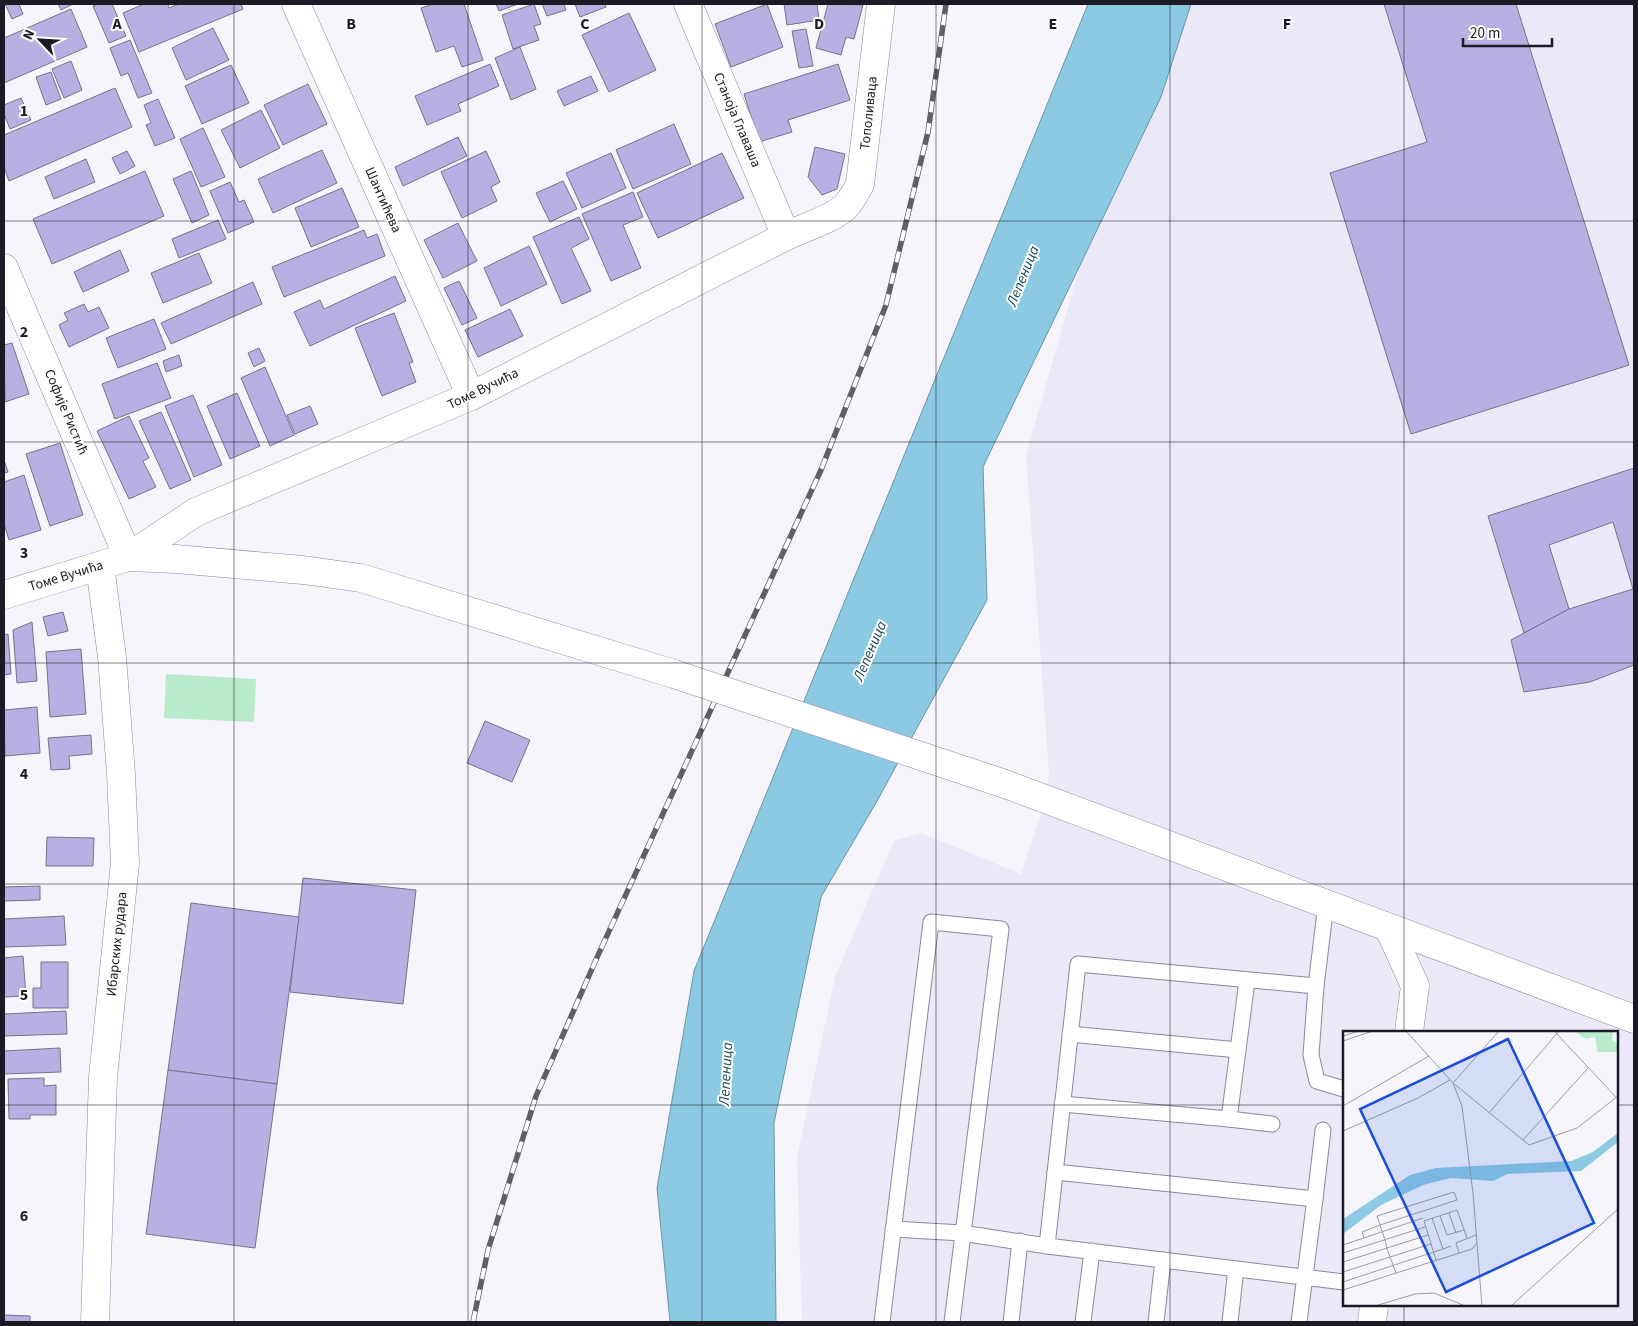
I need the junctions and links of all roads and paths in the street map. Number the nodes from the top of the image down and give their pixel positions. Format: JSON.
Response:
{"nodes":[{"id":1,"x":296,"y":4,"type":"edge"},
{"id":2,"x":688,"y":4,"type":"edge"},
{"id":3,"x":881,"y":4,"type":"edge"},
{"id":4,"x":836,"y":213,"type":"joint"},
{"id":5,"x":786,"y":236,"type":"junction"},
{"id":6,"x":4,"y":268,"type":"edge"},
{"id":7,"x":471,"y":396,"type":"junction"},
{"id":8,"x":196,"y":512,"type":"junction"},
{"id":9,"x":128,"y":557,"type":"junction"},
{"id":10,"x":213,"y":562,"type":"junction"},
{"id":11,"x":100,"y":566,"type":"junction"},
{"id":12,"x":4,"y":595,"type":"edge"},
{"id":13,"x":1326,"y":904,"type":"junction"},
{"id":14,"x":1389,"y":928,"type":"junction"},
{"id":15,"x":1247,"y":981,"type":"junction"},
{"id":16,"x":1316,"y":986,"type":"junction"},
{"id":17,"x":1634,"y":1019,"type":"edge"},
{"id":18,"x":1409,"y":1031,"type":"edge"},
{"id":19,"x":1070,"y":1034,"type":"junction"},
{"id":20,"x":1238,"y":1050,"type":"junction"},
{"id":21,"x":1343,"y":1089,"type":"edge"},
{"id":22,"x":1062,"y":1104,"type":"junction"},
{"id":23,"x":1229,"y":1119,"type":"junction"},
{"id":24,"x":1272,"y":1124,"type":"dead end"},
{"id":25,"x":1323,"y":1130,"type":"dead end"},
{"id":26,"x":1055,"y":1172,"type":"junction"},
{"id":27,"x":1315,"y":1199,"type":"junction"},
{"id":28,"x":894,"y":1229,"type":"junction"},
{"id":29,"x":962,"y":1233,"type":"junction"},
{"id":30,"x":1020,"y":1241,"type":"junction"},
{"id":31,"x":1047,"y":1246,"type":"junction"},
{"id":32,"x":1092,"y":1251,"type":"junction"},
{"id":33,"x":1163,"y":1260,"type":"junction"},
{"id":34,"x":1236,"y":1269,"type":"junction"},
{"id":35,"x":1304,"y":1277,"type":"junction"},
{"id":36,"x":1343,"y":1282,"type":"edge"},
{"id":37,"x":1374,"y":1306,"type":"edge"},
{"id":38,"x":96,"y":1322,"type":"edge"},
{"id":39,"x":882,"y":1322,"type":"edge"},
{"id":40,"x":952,"y":1322,"type":"edge"},
{"id":41,"x":1011,"y":1322,"type":"edge"},
{"id":42,"x":1083,"y":1322,"type":"edge"},
{"id":43,"x":1156,"y":1322,"type":"edge"},
{"id":44,"x":1230,"y":1322,"type":"edge"},
{"id":45,"x":1299,"y":1322,"type":"edge"},
{"id":46,"x":1372,"y":1322,"type":"edge"}],
"edges":[{"from":1,"to":7,"type":"street","name":"Шантићева"},
{"from":2,"to":5,"type":"street","name":"Станоја Главаша"},
{"from":3,"to":4,"type":"street","name":"Тополиваца"},
{"from":4,"to":5,"type":"street","name":"Томе Вучића"},
{"from":5,"to":7,"type":"street","name":"Томе Вучића"},
{"from":6,"to":9,"type":"street","name":"Софије Ристић"},
{"from":7,"to":8,"type":"street","name":"Томе Вучића"},
{"from":8,"to":9,"type":"street","name":"Томе Вучића"},
{"from":8,"to":10,"type":"street"},
{"from":9,"to":10,"type":"street","name":"Томе Вучића"},
{"from":9,"to":11,"type":"street","name":"Томе Вучића"},
{"from":10,"to":13,"type":"street","name":"Томе Вучића","bridge":true},
{"from":11,"to":12,"type":"street","name":"Томе Вучића"},
{"from":11,"to":38,"type":"street","name":"Ибарских рудара"},
{"from":13,"to":14,"type":"street","name":"Томе Вучића"},
{"from":13,"to":16,"type":"lane"},
{"from":14,"to":17,"type":"street","name":"Томе Вучића"},
{"from":14,"to":18,"type":"street"},
{"from":15,"to":16,"type":"lane"},
{"from":15,"to":19,"type":"lane"},
{"from":15,"to":20,"type":"lane"},
{"from":16,"to":21,"type":"lane"},
{"from":19,"to":20,"type":"lane"},
{"from":19,"to":22,"type":"lane"},
{"from":20,"to":23,"type":"lane"},
{"from":22,"to":23,"type":"lane"},
{"from":22,"to":26,"type":"lane"},
{"from":23,"to":24,"type":"lane"},
{"from":25,"to":27,"type":"lane"},
{"from":26,"to":27,"type":"lane"},
{"from":26,"to":31,"type":"lane"},
{"from":27,"to":35,"type":"lane"},
{"from":28,"to":29,"type":"lane"},
{"from":28,"to":29,"type":"lane"},
{"from":28,"to":39,"type":"lane"},
{"from":29,"to":30,"type":"lane"},
{"from":29,"to":40,"type":"lane"},
{"from":30,"to":31,"type":"lane"},
{"from":30,"to":41,"type":"lane"},
{"from":31,"to":32,"type":"lane"},
{"from":32,"to":33,"type":"lane"},
{"from":32,"to":42,"type":"lane"},
{"from":33,"to":34,"type":"lane"},
{"from":33,"to":43,"type":"lane"},
{"from":34,"to":35,"type":"lane"},
{"from":34,"to":44,"type":"lane"},
{"from":35,"to":36,"type":"lane"},
{"from":35,"to":45,"type":"lane"},
{"from":37,"to":46,"type":"street"}]}
